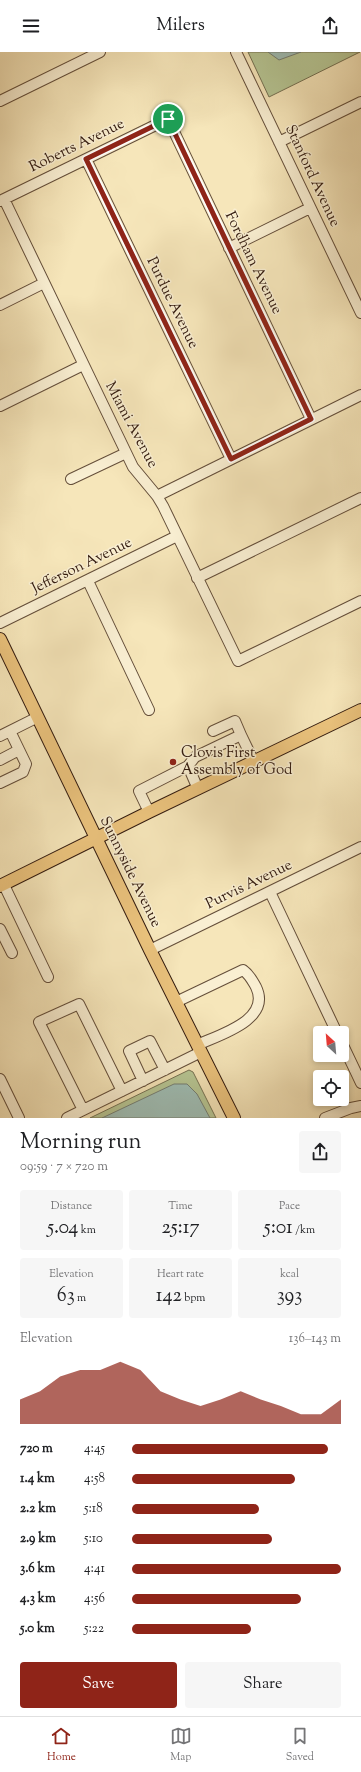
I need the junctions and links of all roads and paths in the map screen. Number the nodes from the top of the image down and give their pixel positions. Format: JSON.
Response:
{"nodes":[{"id":1,"x":100,"y":52,"type":"edge"},
{"id":2,"x":236,"y":52,"type":"edge"},
{"id":3,"x":0,"y":101,"type":"edge"},
{"id":4,"x":361,"y":102,"type":"edge"},
{"id":5,"x":168,"y":119,"type":"joint"},
{"id":6,"x":279,"y":142,"type":"junction"},
{"id":7,"x":86,"y":159,"type":"junction"},
{"id":8,"x":2,"y":200,"type":"edge"},
{"id":9,"x":310,"y":208,"type":"junction"},
{"id":10,"x":229,"y":248,"type":"junction"},
{"id":11,"x":44,"y":283,"type":"junction"},
{"id":12,"x":0,"y":305,"type":"edge"},
{"id":13,"x":361,"y":313,"type":"edge"},
{"id":14,"x":83,"y":365,"type":"junction"},
{"id":15,"x":361,"y":395,"type":"edge"},
{"id":16,"x":0,"y":406,"type":"edge"},
{"id":17,"x":311,"y":419,"type":"junction"},
{"id":18,"x":126,"y":453,"type":"junction"},
{"id":19,"x":231,"y":459,"type":"junction"},
{"id":20,"x":71,"y":479,"type":"dead end"},
{"id":21,"x":157,"y":496,"type":"junction"},
{"id":22,"x":361,"y":498,"type":"edge"},
{"id":23,"x":177,"y":536,"type":"junction"},
{"id":24,"x":197,"y":578,"type":"junction"},
{"id":25,"x":88,"y":581,"type":"junction"},
{"id":26,"x":361,"y":601,"type":"edge"},
{"id":27,"x":0,"y":623,"type":"edge"},
{"id":28,"x":0,"y":639,"type":"edge"},
{"id":29,"x":149,"y":710,"type":"dead end"},
{"id":30,"x":361,"y":710,"type":"edge"},
{"id":31,"x":38,"y":717,"type":"junction"},
{"id":32,"x":10,"y":731,"type":"junction"},
{"id":33,"x":213,"y":731,"type":"dead end"},
{"id":34,"x":241,"y":735,"type":"junction"},
{"id":35,"x":0,"y":736,"type":"edge"},
{"id":36,"x":19,"y":750,"type":"junction"},
{"id":37,"x":0,"y":760,"type":"edge"},
{"id":38,"x":254,"y":762,"type":"junction"},
{"id":39,"x":188,"y":766,"type":"junction"},
{"id":40,"x":0,"y":783,"type":"edge"},
{"id":41,"x":198,"y":789,"type":"junction"},
{"id":42,"x":149,"y":812,"type":"junction"},
{"id":43,"x":96,"y":839,"type":"junction"},
{"id":44,"x":360,"y":850,"type":"edge"},
{"id":45,"x":2,"y":886,"type":"edge"},
{"id":46,"x":270,"y":892,"type":"junction"},
{"id":47,"x":0,"y":929,"type":"edge"},
{"id":48,"x":150,"y":950,"type":"junction"},
{"id":49,"x":12,"y":953,"type":"dead end"},
{"id":50,"x":48,"y":977,"type":"dead end"},
{"id":51,"x":176,"y":1002,"type":"junction"},
{"id":52,"x":334,"y":1026,"type":"edge"},
{"id":53,"x":199,"y":1049,"type":"junction"},
{"id":54,"x":349,"y":1058,"type":"edge"},
{"id":55,"x":165,"y":1070,"type":"junction"},
{"id":56,"x":0,"y":1079,"type":"edge"},
{"id":57,"x":143,"y":1080,"type":"junction"},
{"id":58,"x":361,"y":1083,"type":"edge"},
{"id":59,"x":122,"y":1091,"type":"junction"},
{"id":60,"x":361,"y":1106,"type":"edge"},
{"id":61,"x":83,"y":1110,"type":"junction"},
{"id":62,"x":17,"y":1117,"type":"edge"},
{"id":63,"x":67,"y":1118,"type":"edge"},
{"id":64,"x":234,"y":1118,"type":"edge"},
{"id":65,"x":325,"y":1118,"type":"edge"}],
"edges":[{"from":1,"to":3,"type":"street"},
{"from":2,"to":6,"type":"street","name":"Stanford Avenue"},
{"from":4,"to":6,"type":"street"},
{"from":5,"to":7,"type":"street","name":"Roberts Avenue"},
{"from":5,"to":10,"type":"street","name":"Fordham Avenue"},
{"from":6,"to":9,"type":"street","name":"Stanford Avenue"},
{"from":7,"to":8,"type":"street","name":"Roberts Avenue"},
{"from":7,"to":19,"type":"street","name":"Purdue Avenue"},
{"from":8,"to":11,"type":"street","name":"Miami Avenue"},
{"from":9,"to":10,"type":"street"},
{"from":9,"to":13,"type":"street","name":"Stanford Avenue"},
{"from":10,"to":17,"type":"street","name":"Fordham Avenue"},
{"from":11,"to":12,"type":"street"},
{"from":11,"to":14,"type":"street","name":"Miami Avenue"},
{"from":14,"to":16,"type":"street"},
{"from":14,"to":18,"type":"street","name":"Miami Avenue"},
{"from":15,"to":17,"type":"street"},
{"from":17,"to":19,"type":"street"},
{"from":18,"to":20,"type":"street"},
{"from":18,"to":21,"type":"street","name":"Miami Avenue"},
{"from":19,"to":21,"type":"street"},
{"from":21,"to":23,"type":"street","name":"Miami Avenue"},
{"from":22,"to":24,"type":"street"},
{"from":23,"to":24,"type":"street","name":"Miami Avenue"},
{"from":23,"to":25,"type":"street","name":"Jefferson Avenue"},
{"from":24,"to":26,"type":"street","name":"Miami Avenue"},
{"from":25,"to":27,"type":"street","name":"Jefferson Avenue"},
{"from":25,"to":29,"type":"street"},
{"from":28,"to":31,"type":"main road","name":"Sunnyside Avenue"},
{"from":30,"to":38,"type":"main road"},
{"from":31,"to":32,"type":"street"},
{"from":31,"to":43,"type":"main road","name":"Sunnyside Avenue"},
{"from":32,"to":35,"type":"street"},
{"from":32,"to":36,"type":"street"},
{"from":33,"to":34,"type":"street"},
{"from":34,"to":38,"type":"street"},
{"from":34,"to":39,"type":"street"},
{"from":36,"to":37,"type":"street"},
{"from":36,"to":40,"type":"street"},
{"from":38,"to":41,"type":"main road"},
{"from":39,"to":41,"type":"street"},
{"from":39,"to":42,"type":"street"},
{"from":41,"to":42,"type":"main road"},
{"from":42,"to":43,"type":"main road"},
{"from":43,"to":45,"type":"main road"},
{"from":43,"to":48,"type":"main road","name":"Sunnyside Avenue"},
{"from":44,"to":46,"type":"street","name":"Purvis Avenue"},
{"from":45,"to":50,"type":"street"},
{"from":46,"to":48,"type":"street","name":"Purvis Avenue"},
{"from":46,"to":52,"type":"street"},
{"from":47,"to":49,"type":"street"},
{"from":48,"to":51,"type":"main road","name":"Sunnyside Avenue"},
{"from":51,"to":53,"type":"main road","name":"Sunnyside Avenue"},
{"from":51,"to":53,"type":"street"},
{"from":53,"to":55,"type":"street"},
{"from":53,"to":64,"type":"main road","name":"Sunnyside Avenue"},
{"from":54,"to":58,"type":"street"},
{"from":55,"to":57,"type":"street"},
{"from":55,"to":57,"type":"street"},
{"from":56,"to":62,"type":"street"},
{"from":57,"to":59,"type":"street"},
{"from":59,"to":61,"type":"street"},
{"from":59,"to":61,"type":"street"},
{"from":60,"to":65,"type":"street"},
{"from":61,"to":63,"type":"street"}]}
